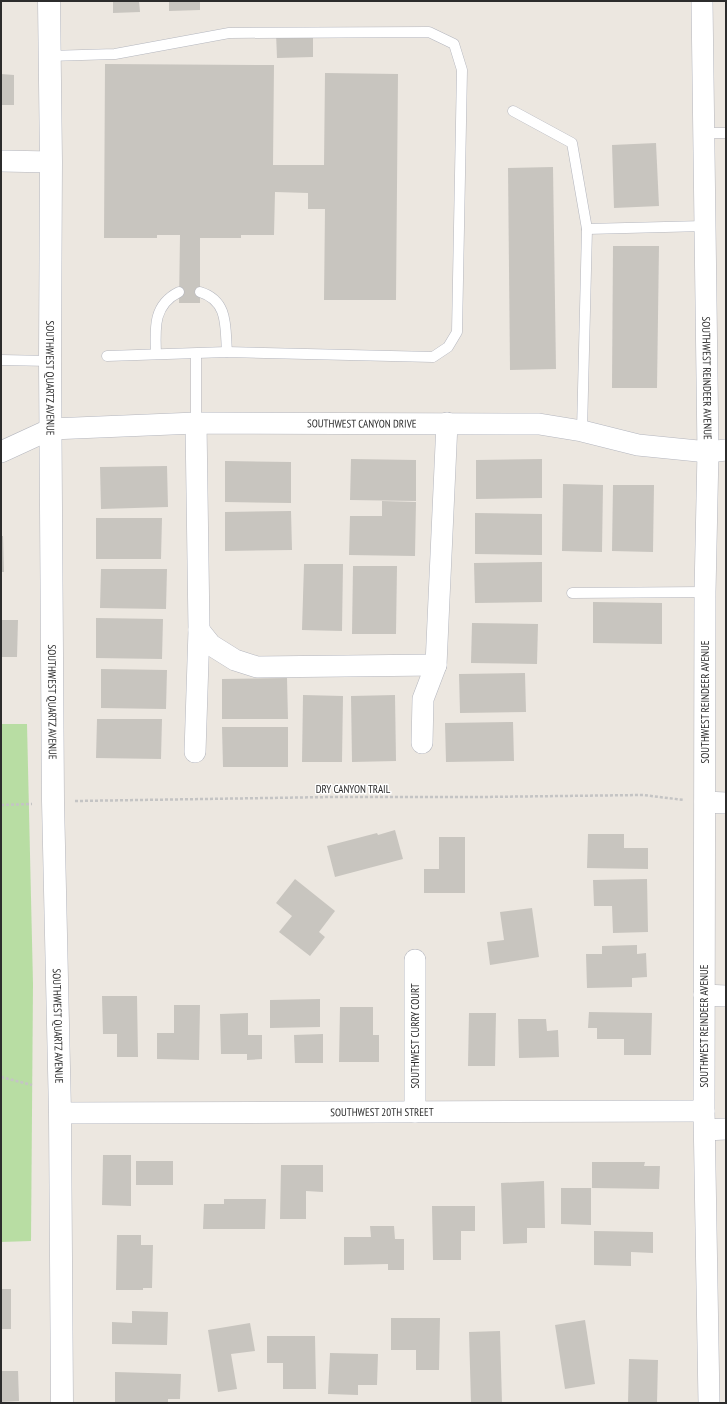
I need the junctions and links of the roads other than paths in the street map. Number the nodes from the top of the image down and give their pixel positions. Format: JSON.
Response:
{"nodes":[{"id":1,"x":49,"y":1,"type":"edge"},
{"id":2,"x":702,"y":1,"type":"edge"},
{"id":3,"x":49,"y":56,"type":"junction"},
{"id":4,"x":513,"y":111,"type":"dead end"},
{"id":5,"x":704,"y":133,"type":"junction"},
{"id":6,"x":726,"y":133,"type":"edge"},
{"id":7,"x":1,"y":161,"type":"edge"},
{"id":8,"x":51,"y":162,"type":"junction"},
{"id":9,"x":704,"y":226,"type":"junction"},
{"id":10,"x":587,"y":229,"type":"junction"},
{"id":11,"x":179,"y":292,"type":"dead end"},
{"id":12,"x":200,"y":292,"type":"dead end"},
{"id":13,"x":227,"y":352,"type":"junction"},
{"id":14,"x":156,"y":354,"type":"junction"},
{"id":15,"x":196,"y":354,"type":"junction"},
{"id":16,"x":107,"y":356,"type":"dead end"},
{"id":17,"x":1,"y":360,"type":"edge"},
{"id":18,"x":50,"y":361,"type":"junction"},
{"id":19,"x":196,"y":423,"type":"junction"},
{"id":20,"x":447,"y":423,"type":"junction"},
{"id":21,"x":51,"y":429,"type":"junction"},
{"id":22,"x":582,"y":431,"type":"junction"},
{"id":23,"x":717,"y":451,"type":"edge"},
{"id":24,"x":1,"y":452,"type":"edge"},
{"id":25,"x":706,"y":592,"type":"junction"},
{"id":26,"x":572,"y":593,"type":"dead end"},
{"id":27,"x":199,"y":630,"type":"junction"},
{"id":28,"x":436,"y":665,"type":"junction"},
{"id":29,"x":422,"y":743,"type":"dead end"},
{"id":30,"x":195,"y":752,"type":"dead end"},
{"id":31,"x":705,"y":802,"type":"junction"},
{"id":32,"x":726,"y":803,"type":"edge"},
{"id":33,"x":415,"y":960,"type":"dead end"},
{"id":34,"x":704,"y":995,"type":"junction"},
{"id":35,"x":726,"y":996,"type":"edge"},
{"id":36,"x":415,"y":1112,"type":"junction"},
{"id":37,"x":60,"y":1113,"type":"junction"},
{"id":38,"x":704,"y":1120,"type":"junction"},
{"id":39,"x":726,"y":1129,"type":"edge"},
{"id":40,"x":62,"y":1403,"type":"edge"},
{"id":41,"x":709,"y":1403,"type":"edge"}],
"edges":[{"from":1,"to":3,"type":"street","name":"SOUTHWEST QUARTZ AVENUE"},
{"from":2,"to":5,"type":"street","name":"SOUTHWEST REINDEER AVENUE"},
{"from":3,"to":8,"type":"street","name":"SOUTHWEST QUARTZ AVENUE"},
{"from":3,"to":13,"type":"lane"},
{"from":4,"to":10,"type":"lane"},
{"from":5,"to":6,"type":"lane"},
{"from":5,"to":9,"type":"street","name":"SOUTHWEST REINDEER AVENUE"},
{"from":7,"to":8,"type":"street"},
{"from":8,"to":18,"type":"street","name":"SOUTHWEST QUARTZ AVENUE"},
{"from":9,"to":10,"type":"lane"},
{"from":9,"to":23,"type":"street","name":"SOUTHWEST REINDEER AVENUE"},
{"from":10,"to":22,"type":"lane"},
{"from":11,"to":14,"type":"lane"},
{"from":12,"to":13,"type":"lane"},
{"from":13,"to":15,"type":"lane"},
{"from":14,"to":15,"type":"lane"},
{"from":14,"to":16,"type":"lane"},
{"from":15,"to":19,"type":"lane"},
{"from":17,"to":18,"type":"lane"},
{"from":18,"to":21,"type":"street","name":"SOUTHWEST QUARTZ AVENUE"},
{"from":19,"to":20,"type":"street","name":"SOUTHWEST CANYON DRIVE"},
{"from":19,"to":21,"type":"street","name":"SOUTHWEST CANYON DRIVE"},
{"from":19,"to":27,"type":"street"},
{"from":20,"to":22,"type":"street","name":"SOUTHWEST CANYON DRIVE"},
{"from":20,"to":28,"type":"street"},
{"from":21,"to":24,"type":"street","name":"SOUTHWEST CANYON DRIVE"},
{"from":21,"to":37,"type":"street","name":"SOUTHWEST QUARTZ AVENUE"},
{"from":22,"to":23,"type":"street","name":"SOUTHWEST CANYON DRIVE"},
{"from":23,"to":25,"type":"street","name":"SOUTHWEST REINDEER AVENUE"},
{"from":25,"to":26,"type":"lane"},
{"from":25,"to":31,"type":"street","name":"SOUTHWEST REINDEER AVENUE"},
{"from":27,"to":28,"type":"street"},
{"from":27,"to":30,"type":"street"},
{"from":28,"to":29,"type":"street"},
{"from":31,"to":32,"type":"street"},
{"from":31,"to":34,"type":"street","name":"SOUTHWEST REINDEER AVENUE"},
{"from":33,"to":36,"type":"street","name":"SOUTHWEST CURRY COURT"},
{"from":34,"to":35,"type":"street"},
{"from":34,"to":38,"type":"street","name":"SOUTHWEST REINDEER AVENUE"},
{"from":36,"to":37,"type":"street","name":"SOUTHWEST 20TH STREET"},
{"from":36,"to":38,"type":"street","name":"SOUTHWEST 20TH STREET"},
{"from":37,"to":40,"type":"street","name":"SOUTHWEST QUARTZ AVENUE"},
{"from":38,"to":39,"type":"street","name":"SOUTHWEST 20TH STREET"},
{"from":38,"to":41,"type":"street","name":"SOUTHWEST REINDEER AVENUE"}]}
